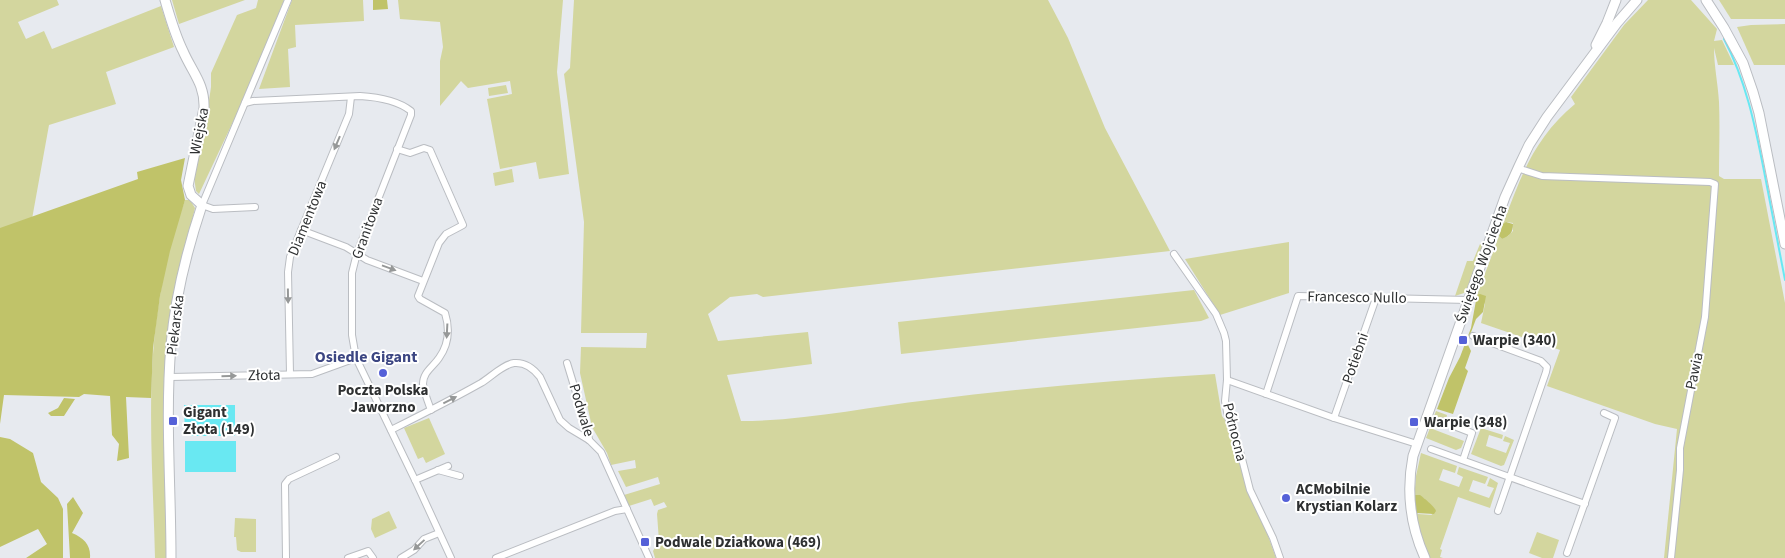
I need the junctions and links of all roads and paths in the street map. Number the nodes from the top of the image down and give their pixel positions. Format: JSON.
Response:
{"nodes":[{"id":1,"x":165,"y":0,"type":"edge"},
{"id":2,"x":288,"y":0,"type":"edge"},
{"id":3,"x":1616,"y":0,"type":"edge"},
{"id":4,"x":1637,"y":0,"type":"edge"},
{"id":5,"x":1702,"y":0,"type":"edge"},
{"id":6,"x":1708,"y":4,"type":"edge"},
{"id":7,"x":1589,"y":61,"type":"junction"},
{"id":8,"x":351,"y":97,"type":"junction"},
{"id":9,"x":245,"y":103,"type":"junction"},
{"id":10,"x":397,"y":149,"type":"junction"},
{"id":11,"x":1517,"y":168,"type":"junction"},
{"id":12,"x":202,"y":205,"type":"junction"},
{"id":13,"x":255,"y":207,"type":"dead end"},
{"id":14,"x":301,"y":230,"type":"junction"},
{"id":15,"x":1785,"y":244,"type":"edge"},
{"id":16,"x":357,"y":252,"type":"junction"},
{"id":17,"x":1174,"y":254,"type":"dead end"},
{"id":18,"x":423,"y":281,"type":"junction"},
{"id":19,"x":1376,"y":298,"type":"junction"},
{"id":20,"x":1468,"y":300,"type":"junction"},
{"id":21,"x":1473,"y":336,"type":"dead end"},
{"id":22,"x":356,"y":358,"type":"junction"},
{"id":23,"x":567,"y":363,"type":"dead end"},
{"id":24,"x":290,"y":374,"type":"junction"},
{"id":25,"x":170,"y":377,"type":"junction"},
{"id":26,"x":1227,"y":380,"type":"junction"},
{"id":27,"x":1266,"y":394,"type":"junction"},
{"id":28,"x":430,"y":410,"type":"junction"},
{"id":29,"x":1604,"y":413,"type":"dead end"},
{"id":30,"x":1334,"y":418,"type":"junction"},
{"id":31,"x":1441,"y":421,"type":"dead end"},
{"id":32,"x":391,"y":430,"type":"junction"},
{"id":33,"x":589,"y":440,"type":"junction"},
{"id":34,"x":1416,"y":444,"type":"junction"},
{"id":35,"x":1431,"y":449,"type":"dead end"},
{"id":36,"x":336,"y":457,"type":"dead end"},
{"id":37,"x":1462,"y":460,"type":"junction"},
{"id":38,"x":448,"y":466,"type":"dead end"},
{"id":39,"x":438,"y":470,"type":"junction"},
{"id":40,"x":460,"y":476,"type":"dead end"},
{"id":41,"x":1509,"y":477,"type":"junction"},
{"id":42,"x":415,"y":480,"type":"junction"},
{"id":43,"x":1585,"y":504,"type":"junction"},
{"id":44,"x":627,"y":509,"type":"junction"},
{"id":45,"x":1498,"y":511,"type":"dead end"},
{"id":46,"x":439,"y":533,"type":"junction"},
{"id":47,"x":1567,"y":554,"type":"dead end"},
{"id":48,"x":171,"y":558,"type":"edge"},
{"id":49,"x":286,"y":558,"type":"edge"},
{"id":50,"x":348,"y":558,"type":"edge"},
{"id":51,"x":373,"y":558,"type":"edge"},
{"id":52,"x":401,"y":558,"type":"edge"},
{"id":53,"x":450,"y":558,"type":"edge"},
{"id":54,"x":496,"y":558,"type":"edge"},
{"id":55,"x":649,"y":558,"type":"edge"},
{"id":56,"x":1280,"y":558,"type":"edge"},
{"id":57,"x":1425,"y":558,"type":"edge"},
{"id":58,"x":1671,"y":558,"type":"edge"}],
"edges":[{"from":1,"to":12,"type":"street","name":"Wiejska"},
{"from":2,"to":9,"type":"street","name":"Piekarska"},
{"from":3,"to":7,"type":"street"},
{"from":4,"to":7,"type":"street","name":"Świętego Wojciecha"},
{"from":5,"to":6,"type":"street"},
{"from":6,"to":15,"type":"street"},
{"from":7,"to":11,"type":"street","name":"Świętego Wojciecha"},
{"from":8,"to":9,"type":"street","name":"Granitowa"},
{"from":8,"to":10,"type":"street","name":"Granitowa"},
{"from":8,"to":14,"type":"street","name":"Diamentowa","one_way":true},
{"from":9,"to":12,"type":"street","name":"Piekarska"},
{"from":10,"to":16,"type":"street","name":"Granitowa"},
{"from":10,"to":18,"type":"street"},
{"from":11,"to":20,"type":"street","name":"Świętego Wojciecha"},
{"from":11,"to":58,"type":"street","name":"Pawia"},
{"from":12,"to":13,"type":"street"},
{"from":12,"to":25,"type":"street","name":"Piekarska"},
{"from":14,"to":16,"type":"street"},
{"from":14,"to":24,"type":"street","name":"Diamentowa","one_way":true},
{"from":16,"to":18,"type":"street","one_way":true},
{"from":16,"to":22,"type":"street","name":"Granitowa"},
{"from":17,"to":26,"type":"street","name":"Północna"},
{"from":18,"to":28,"type":"street","one_way":true},
{"from":19,"to":20,"type":"street","name":"Francesco Nullo"},
{"from":19,"to":27,"type":"street","name":"Francesco Nullo"},
{"from":19,"to":30,"type":"street","name":"Potiebni"},
{"from":20,"to":34,"type":"street","name":"Świętego Wojciecha"},
{"from":21,"to":41,"type":"street"},
{"from":22,"to":24,"type":"street","name":"Złota"},
{"from":22,"to":32,"type":"street","name":"Granitowa"},
{"from":23,"to":33,"type":"street","name":"Podwale"},
{"from":25,"to":24,"type":"street","name":"Złota","one_way":true},
{"from":25,"to":48,"type":"street","name":"Piekarska"},
{"from":26,"to":27,"type":"street"},
{"from":26,"to":56,"type":"street","name":"Północna"},
{"from":27,"to":30,"type":"street"},
{"from":28,"to":32,"type":"street"},
{"from":28,"to":33,"type":"street","one_way":true},
{"from":29,"to":43,"type":"street"},
{"from":30,"to":34,"type":"street"},
{"from":31,"to":37,"type":"street"},
{"from":32,"to":42,"type":"street","name":"Granitowa"},
{"from":33,"to":44,"type":"street","name":"Podwale"},
{"from":34,"to":57,"type":"street","name":"Świętego Wojciecha"},
{"from":35,"to":37,"type":"street"},
{"from":36,"to":49,"type":"street"},
{"from":37,"to":41,"type":"street"},
{"from":38,"to":39,"type":"street"},
{"from":39,"to":40,"type":"street"},
{"from":39,"to":42,"type":"street"},
{"from":41,"to":43,"type":"street"},
{"from":41,"to":45,"type":"street"},
{"from":42,"to":46,"type":"street","name":"Granitowa"},
{"from":43,"to":47,"type":"street"},
{"from":44,"to":54,"type":"street"},
{"from":44,"to":55,"type":"street","name":"Podwale"},
{"from":46,"to":52,"type":"street","one_way":true},
{"from":46,"to":53,"type":"street","name":"Granitowa"},
{"from":50,"to":51,"type":"street"}]}
